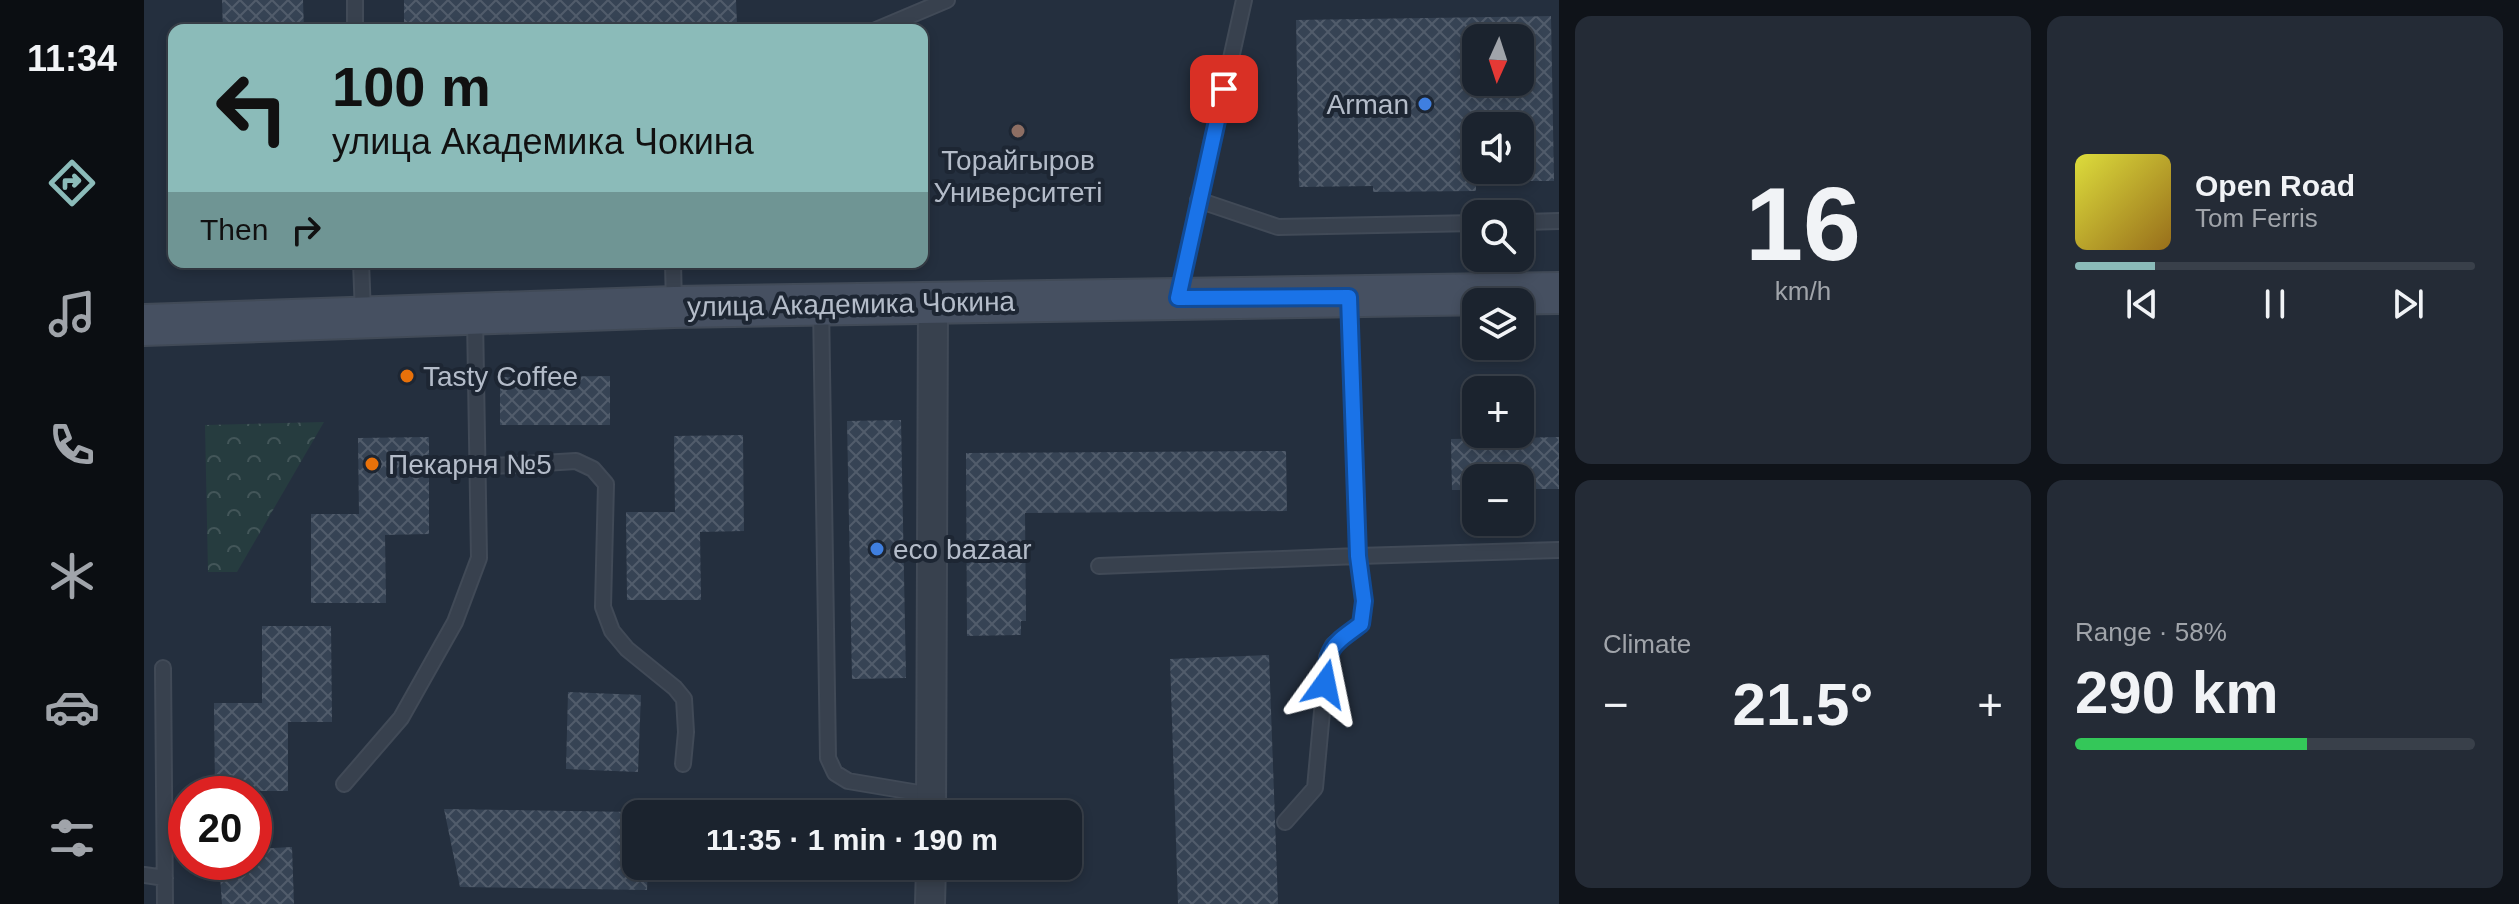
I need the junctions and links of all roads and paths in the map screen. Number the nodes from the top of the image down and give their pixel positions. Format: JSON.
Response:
{"nodes":[{"id":1,"x":355,"y":0,"type":"edge"},
{"id":2,"x":947,"y":0,"type":"edge"},
{"id":3,"x":1244,"y":0,"type":"edge"},
{"id":4,"x":355,"y":24,"type":"edge"},
{"id":5,"x":890,"y":24,"type":"edge"},
{"id":6,"x":1198,"y":200,"type":"junction"},
{"id":7,"x":1559,"y":221,"type":"edge"},
{"id":8,"x":1534,"y":222,"type":"edge"},
{"id":9,"x":1462,"y":223,"type":"edge"},
{"id":10,"x":361,"y":268,"type":"edge"},
{"id":11,"x":673,"y":268,"type":"edge"},
{"id":12,"x":1559,"y":293,"type":"edge"},
{"id":13,"x":1349,"y":297,"type":"junction"},
{"id":14,"x":1178,"y":298,"type":"junction"},
{"id":15,"x":933,"y":303,"type":"junction"},
{"id":16,"x":821,"y":305,"type":"junction"},
{"id":17,"x":674,"y":307,"type":"junction"},
{"id":18,"x":475,"y":313,"type":"junction"},
{"id":19,"x":363,"y":316,"type":"junction"},
{"id":20,"x":144,"y":325,"type":"edge"},
{"id":21,"x":477,"y":467,"type":"junction"},
{"id":22,"x":1559,"y":550,"type":"edge"},
{"id":23,"x":1358,"y":556,"type":"junction"},
{"id":24,"x":1099,"y":566,"type":"dead end"},
{"id":25,"x":163,"y":668,"type":"dead end"},
{"id":26,"x":683,"y":764,"type":"dead end"},
{"id":27,"x":344,"y":784,"type":"dead end"},
{"id":28,"x":917,"y":800,"type":"edge"},
{"id":29,"x":931,"y":800,"type":"edge"},
{"id":30,"x":1285,"y":822,"type":"dead end"},
{"id":31,"x":144,"y":875,"type":"edge"},
{"id":32,"x":165,"y":878,"type":"junction"},
{"id":33,"x":931,"y":880,"type":"edge"},
{"id":34,"x":165,"y":904,"type":"edge"},
{"id":35,"x":930,"y":904,"type":"edge"}],
"edges":[{"from":1,"to":4,"type":"lane"},
{"from":2,"to":5,"type":"lane"},
{"from":3,"to":6,"type":"lane"},
{"from":6,"to":9,"type":"lane"},
{"from":6,"to":14,"type":"lane"},
{"from":7,"to":8,"type":"lane"},
{"from":10,"to":19,"type":"lane"},
{"from":11,"to":17,"type":"lane"},
{"from":12,"to":13,"type":"main road","name":"улица Академика Чокина"},
{"from":13,"to":14,"type":"main road","name":"улица Академика Чокина"},
{"from":13,"to":23,"type":"lane"},
{"from":14,"to":15,"type":"main road","name":"улица Академика Чокина"},
{"from":15,"to":16,"type":"main road","name":"улица Академика Чокина"},
{"from":15,"to":29,"type":"street"},
{"from":16,"to":17,"type":"main road","name":"улица Академика Чокина"},
{"from":16,"to":28,"type":"lane"},
{"from":17,"to":18,"type":"main road","name":"улица Академика Чокина"},
{"from":18,"to":19,"type":"main road","name":"улица Академика Чокина"},
{"from":18,"to":21,"type":"lane"},
{"from":19,"to":20,"type":"main road","name":"улица Академика Чокина"},
{"from":21,"to":26,"type":"lane"},
{"from":21,"to":27,"type":"lane"},
{"from":22,"to":23,"type":"lane"},
{"from":23,"to":24,"type":"lane"},
{"from":23,"to":30,"type":"lane"},
{"from":25,"to":32,"type":"lane"},
{"from":31,"to":32,"type":"lane"},
{"from":32,"to":34,"type":"lane"},
{"from":33,"to":35,"type":"street"}]}
